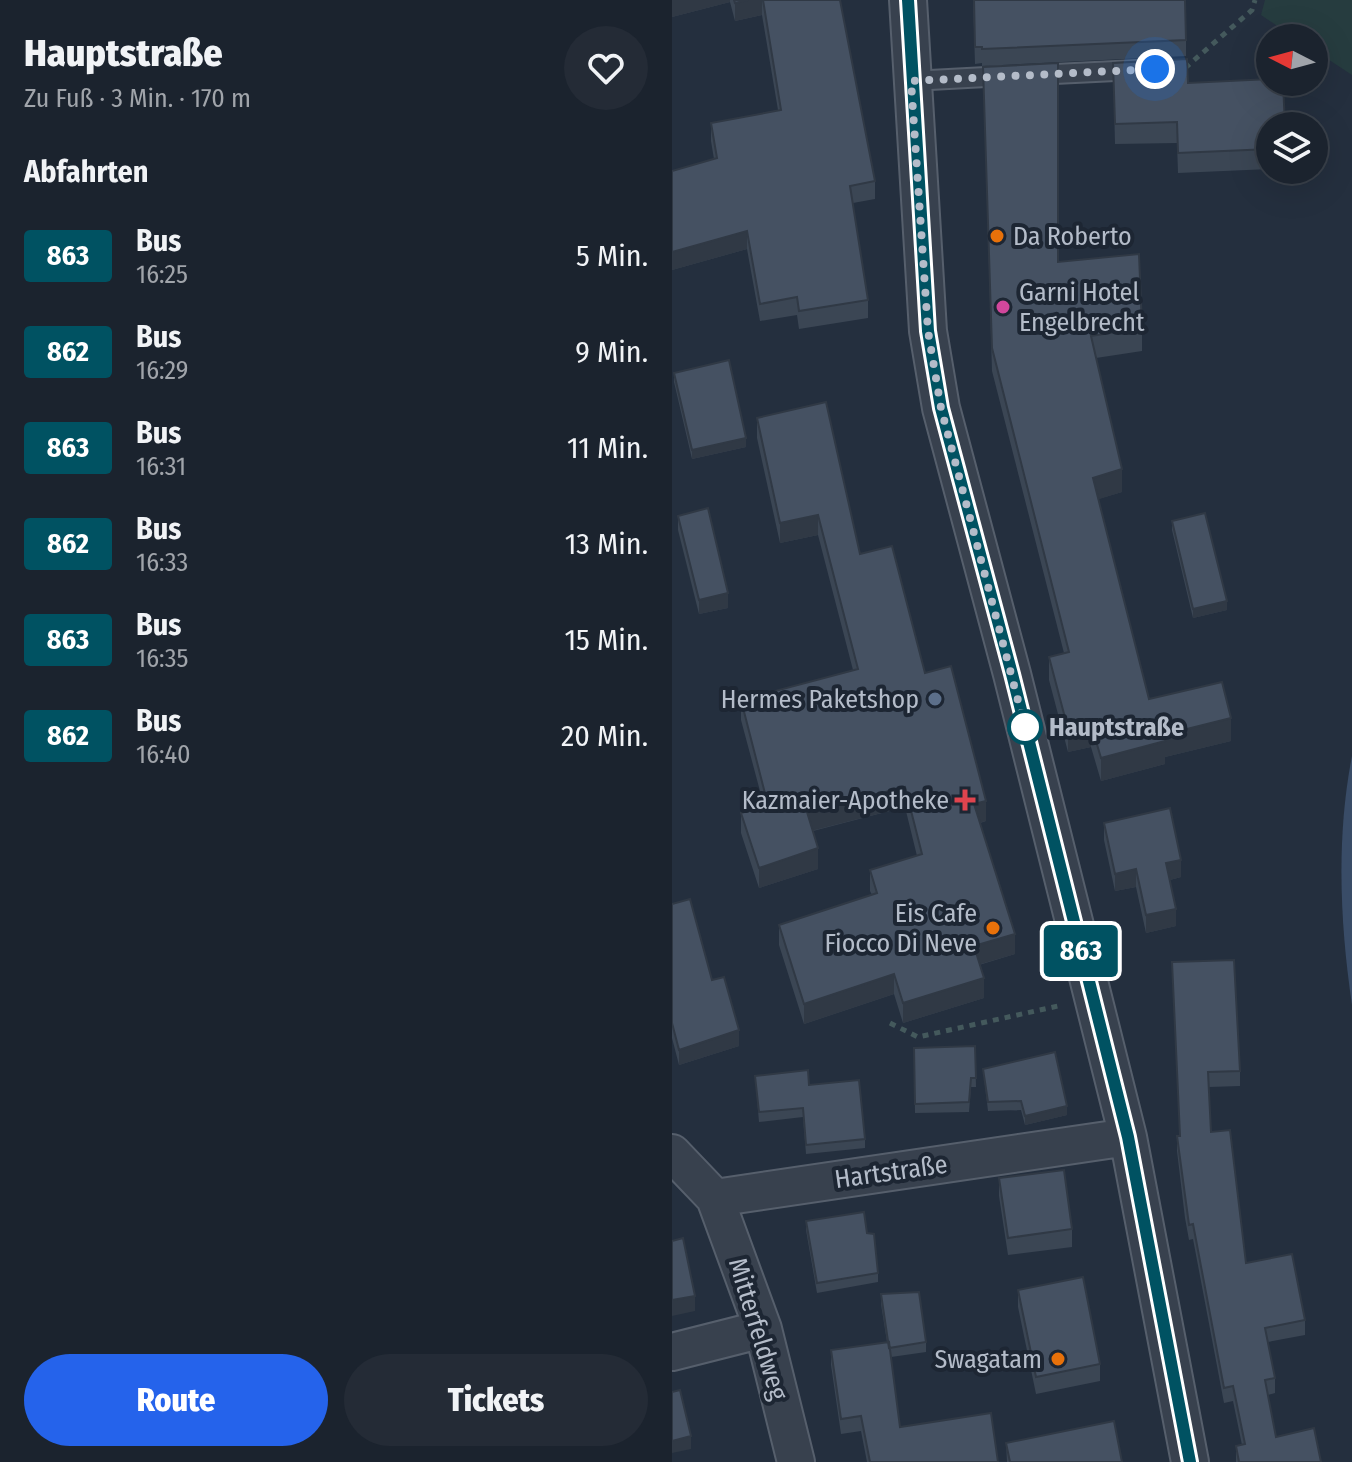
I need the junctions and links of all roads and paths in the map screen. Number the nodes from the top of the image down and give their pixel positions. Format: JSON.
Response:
{"nodes":[{"id":1,"x":908,"y":0,"type":"edge"},
{"id":2,"x":1255,"y":0,"type":"edge"},
{"id":3,"x":1185,"y":68,"type":"joint"},
{"id":4,"x":911,"y":81,"type":"junction"},
{"id":5,"x":1093,"y":998,"type":"junction"},
{"id":6,"x":890,"y":1023,"type":"dead end"},
{"id":7,"x":1128,"y":1137,"type":"junction"},
{"id":8,"x":672,"y":1153,"type":"edge"},
{"id":9,"x":715,"y":1198,"type":"junction"},
{"id":10,"x":763,"y":1329,"type":"junction"},
{"id":11,"x":672,"y":1352,"type":"edge"},
{"id":12,"x":796,"y":1462,"type":"edge"},
{"id":13,"x":1190,"y":1462,"type":"edge"}],
"edges":[{"from":1,"to":4,"type":"street"},
{"from":2,"to":3,"type":"path"},
{"from":3,"to":4,"type":"lane"},
{"from":4,"to":5,"type":"street"},
{"from":5,"to":6,"type":"path"},
{"from":5,"to":7,"type":"street"},
{"from":7,"to":9,"type":"street","name":"Hartstraße"},
{"from":7,"to":13,"type":"street"},
{"from":8,"to":9,"type":"street"},
{"from":9,"to":10,"type":"street","name":"Mitterfeldweg"},
{"from":10,"to":11,"type":"street"},
{"from":10,"to":12,"type":"street","name":"Mitterfeldweg"}]}
